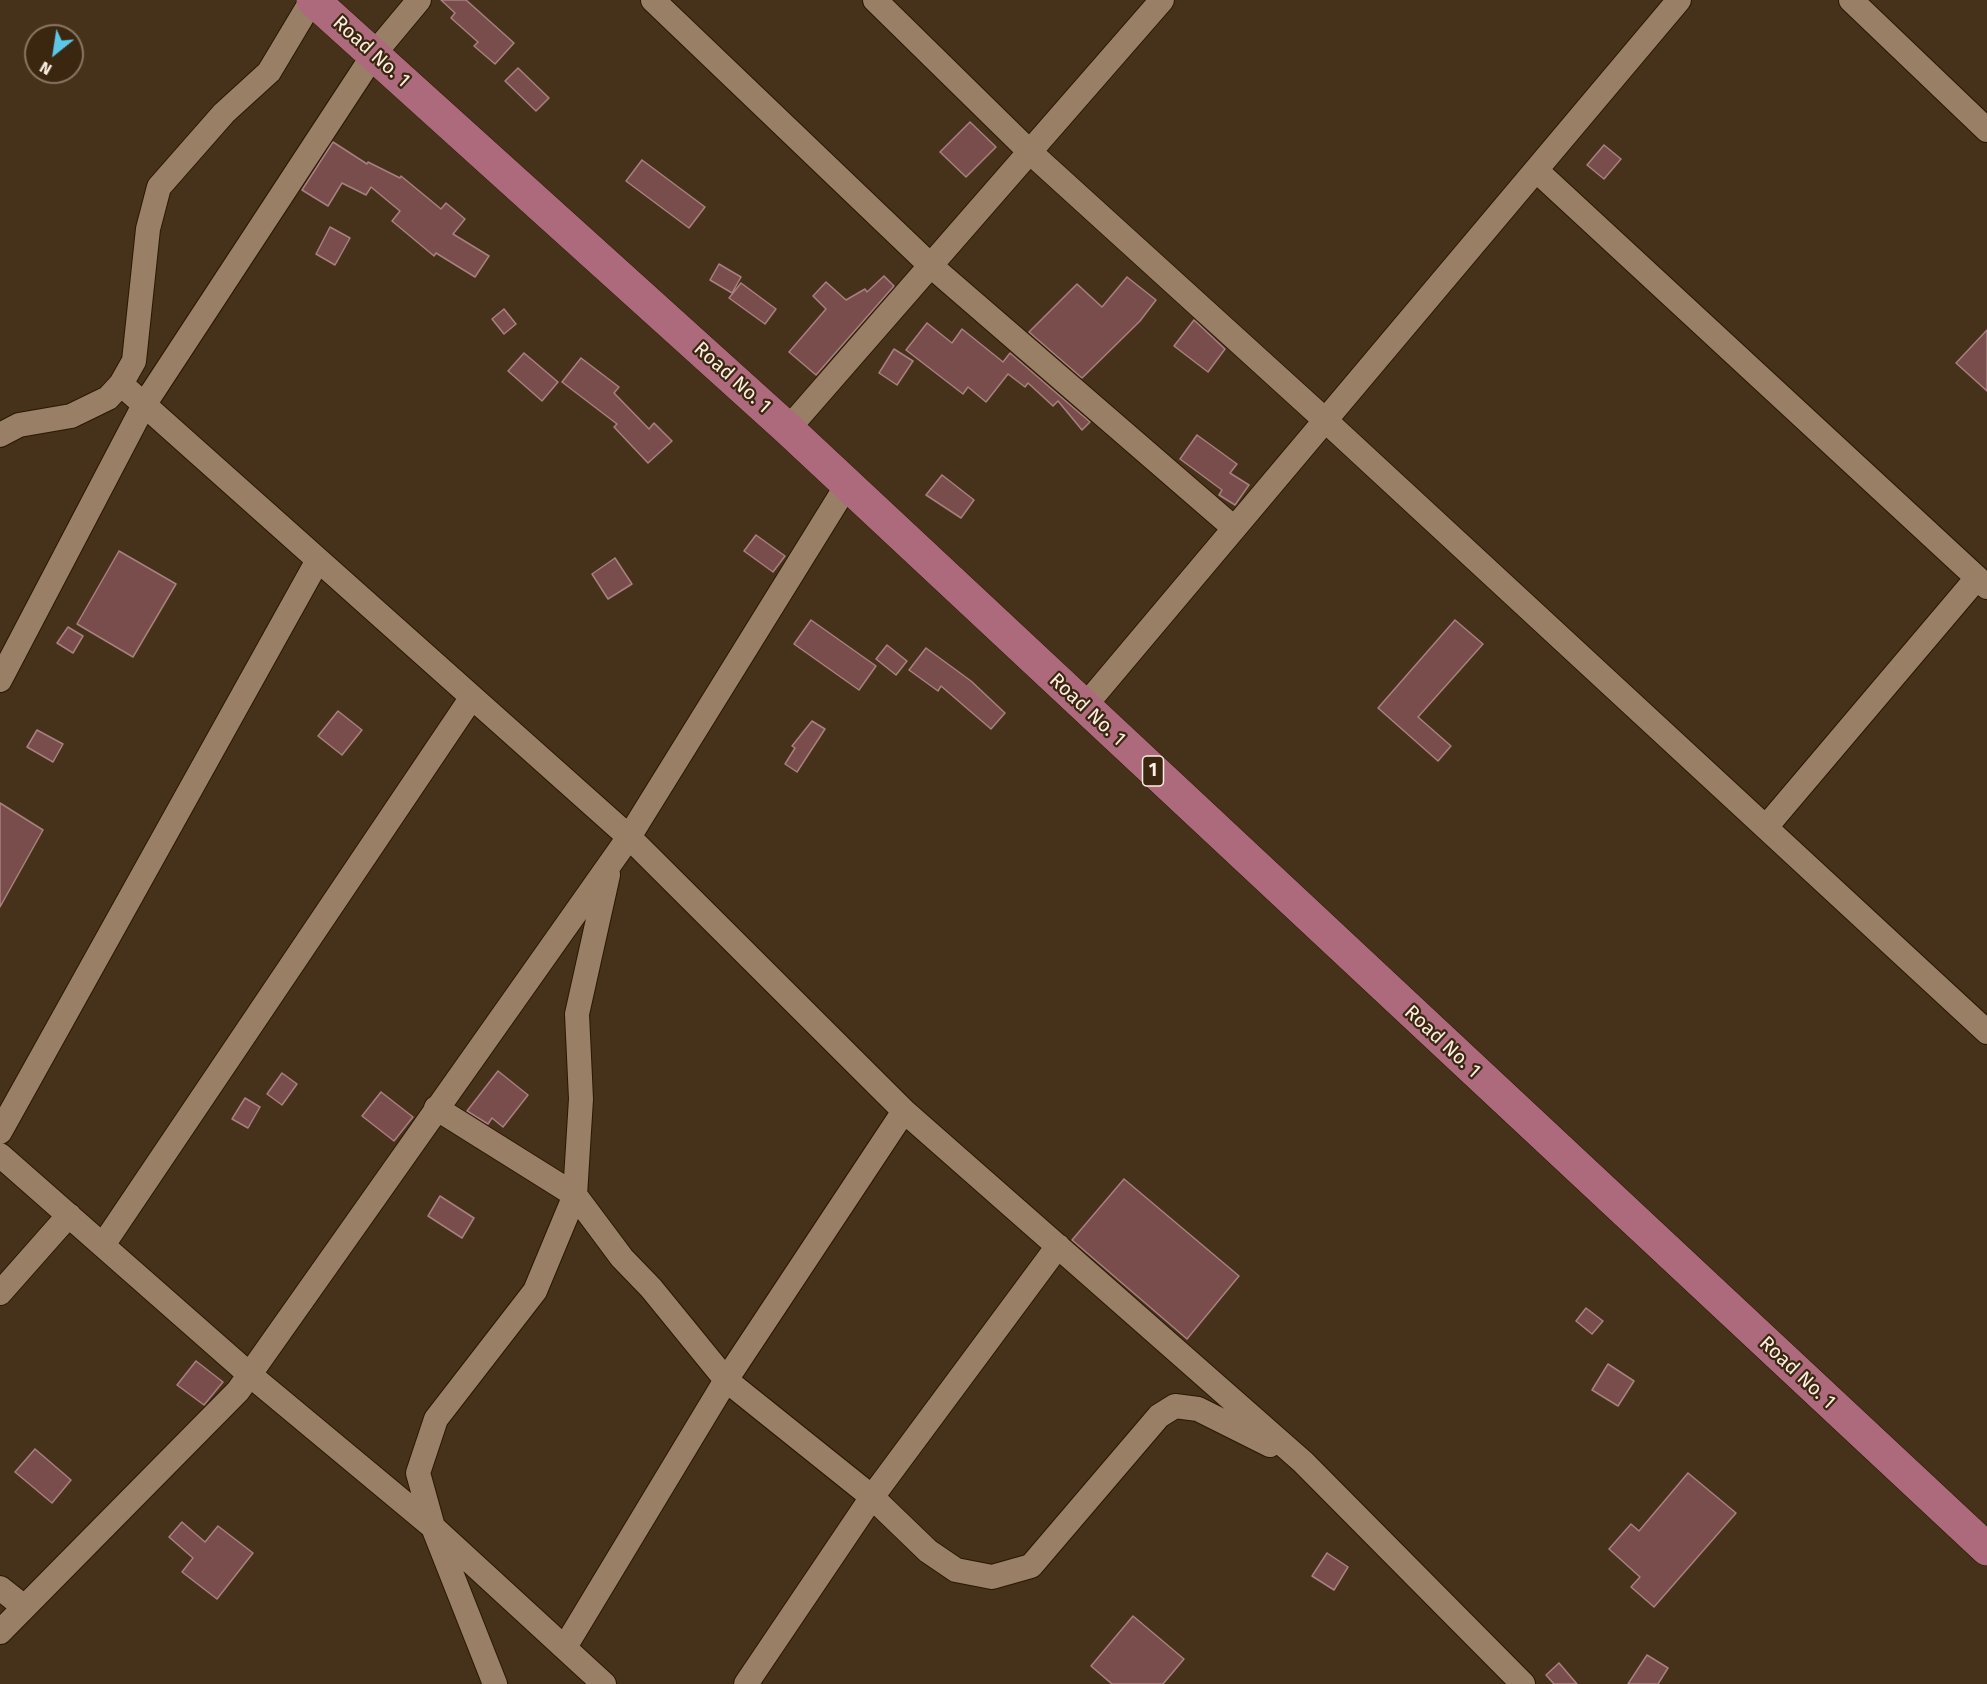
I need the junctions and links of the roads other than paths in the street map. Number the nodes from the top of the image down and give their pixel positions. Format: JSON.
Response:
{"nodes":[{"id":1,"x":313,"y":0,"type":"edge"},
{"id":2,"x":419,"y":0,"type":"edge"},
{"id":3,"x":653,"y":0,"type":"edge"},
{"id":4,"x":875,"y":0,"type":"edge"},
{"id":5,"x":1162,"y":0,"type":"edge"},
{"id":6,"x":1679,"y":0,"type":"edge"},
{"id":7,"x":1851,"y":0,"type":"edge"},
{"id":8,"x":374,"y":54,"type":"junction"},
{"id":9,"x":1987,"y":130,"type":"edge"},
{"id":10,"x":1029,"y":152,"type":"junction"},
{"id":11,"x":1536,"y":170,"type":"junction"},
{"id":12,"x":930,"y":265,"type":"junction"},
{"id":13,"x":121,"y":384,"type":"junction"},
{"id":14,"x":144,"y":405,"type":"junction"},
{"id":15,"x":1325,"y":420,"type":"junction"},
{"id":16,"x":788,"y":429,"type":"junction"},
{"id":17,"x":0,"y":435,"type":"edge"},
{"id":18,"x":847,"y":485,"type":"junction"},
{"id":19,"x":1234,"y":528,"type":"junction"},
{"id":20,"x":318,"y":560,"type":"junction"},
{"id":21,"x":1982,"y":583,"type":"edge"},
{"id":22,"x":0,"y":680,"type":"edge"},
{"id":23,"x":472,"y":697,"type":"junction"},
{"id":24,"x":1084,"y":706,"type":"junction"},
{"id":25,"x":1766,"y":827,"type":"junction"},
{"id":26,"x":629,"y":837,"type":"junction"},
{"id":27,"x":610,"y":864,"type":"junction"},
{"id":28,"x":1987,"y":1032,"type":"edge"},
{"id":29,"x":436,"y":1108,"type":"junction"},
{"id":30,"x":904,"y":1111,"type":"junction"},
{"id":31,"x":0,"y":1132,"type":"edge"},
{"id":32,"x":0,"y":1155,"type":"edge"},
{"id":33,"x":575,"y":1195,"type":"junction"},
{"id":34,"x":69,"y":1215,"type":"junction"},
{"id":35,"x":103,"y":1245,"type":"junction"},
{"id":36,"x":1058,"y":1246,"type":"junction"},
{"id":37,"x":0,"y":1293,"type":"edge"},
{"id":38,"x":249,"y":1374,"type":"junction"},
{"id":39,"x":726,"y":1380,"type":"junction"},
{"id":40,"x":1303,"y":1462,"type":"junction"},
{"id":41,"x":872,"y":1497,"type":"junction"},
{"id":42,"x":433,"y":1527,"type":"junction"},
{"id":43,"x":1987,"y":1549,"type":"edge"},
{"id":44,"x":0,"y":1588,"type":"edge"},
{"id":45,"x":24,"y":1608,"type":"junction"},
{"id":46,"x":0,"y":1632,"type":"edge"},
{"id":47,"x":565,"y":1647,"type":"junction"},
{"id":48,"x":495,"y":1684,"type":"edge"},
{"id":49,"x":604,"y":1684,"type":"edge"},
{"id":50,"x":746,"y":1684,"type":"edge"},
{"id":51,"x":1523,"y":1684,"type":"edge"}],
"edges":[{"from":1,"to":8,"type":"highway","name":"Road No. 1","number":"1"},
{"from":1,"to":13,"type":"street"},
{"from":2,"to":8,"type":"street"},
{"from":3,"to":12,"type":"street"},
{"from":4,"to":10,"type":"street"},
{"from":5,"to":10,"type":"street"},
{"from":6,"to":11,"type":"street"},
{"from":7,"to":9,"type":"street"},
{"from":8,"to":14,"type":"street"},
{"from":8,"to":16,"type":"highway","name":"Road No. 1","number":"1"},
{"from":10,"to":12,"type":"street"},
{"from":10,"to":15,"type":"street"},
{"from":11,"to":15,"type":"street"},
{"from":11,"to":21,"type":"street"},
{"from":12,"to":16,"type":"street"},
{"from":12,"to":19,"type":"street"},
{"from":13,"to":14,"type":"street"},
{"from":13,"to":17,"type":"street"},
{"from":14,"to":20,"type":"street"},
{"from":14,"to":22,"type":"street"},
{"from":15,"to":19,"type":"street"},
{"from":15,"to":25,"type":"street"},
{"from":16,"to":18,"type":"highway","name":"Road No. 1","number":"1"},
{"from":18,"to":24,"type":"highway","name":"Road No. 1","number":"1"},
{"from":18,"to":26,"type":"street"},
{"from":19,"to":24,"type":"street"},
{"from":20,"to":23,"type":"street"},
{"from":20,"to":31,"type":"street"},
{"from":21,"to":25,"type":"street"},
{"from":23,"to":26,"type":"street"},
{"from":23,"to":35,"type":"street"},
{"from":24,"to":43,"type":"highway","name":"Road No. 1","number":"1"},
{"from":25,"to":28,"type":"street"},
{"from":26,"to":27,"type":"street"},
{"from":26,"to":30,"type":"street"},
{"from":27,"to":29,"type":"street"},
{"from":27,"to":33,"type":"street"},
{"from":29,"to":33,"type":"street"},
{"from":29,"to":38,"type":"street"},
{"from":30,"to":36,"type":"street"},
{"from":30,"to":39,"type":"street"},
{"from":32,"to":34,"type":"street"},
{"from":33,"to":39,"type":"street"},
{"from":33,"to":42,"type":"street"},
{"from":34,"to":35,"type":"street"},
{"from":34,"to":37,"type":"street"},
{"from":35,"to":38,"type":"street"},
{"from":36,"to":40,"type":"street"},
{"from":36,"to":41,"type":"street"},
{"from":38,"to":42,"type":"street"},
{"from":38,"to":45,"type":"street"},
{"from":39,"to":41,"type":"street"},
{"from":39,"to":47,"type":"street"},
{"from":40,"to":41,"type":"street"},
{"from":40,"to":51,"type":"street"},
{"from":41,"to":50,"type":"street"},
{"from":42,"to":47,"type":"street"},
{"from":42,"to":48,"type":"street"},
{"from":44,"to":45,"type":"street"},
{"from":45,"to":46,"type":"street"},
{"from":47,"to":49,"type":"street"}]}
